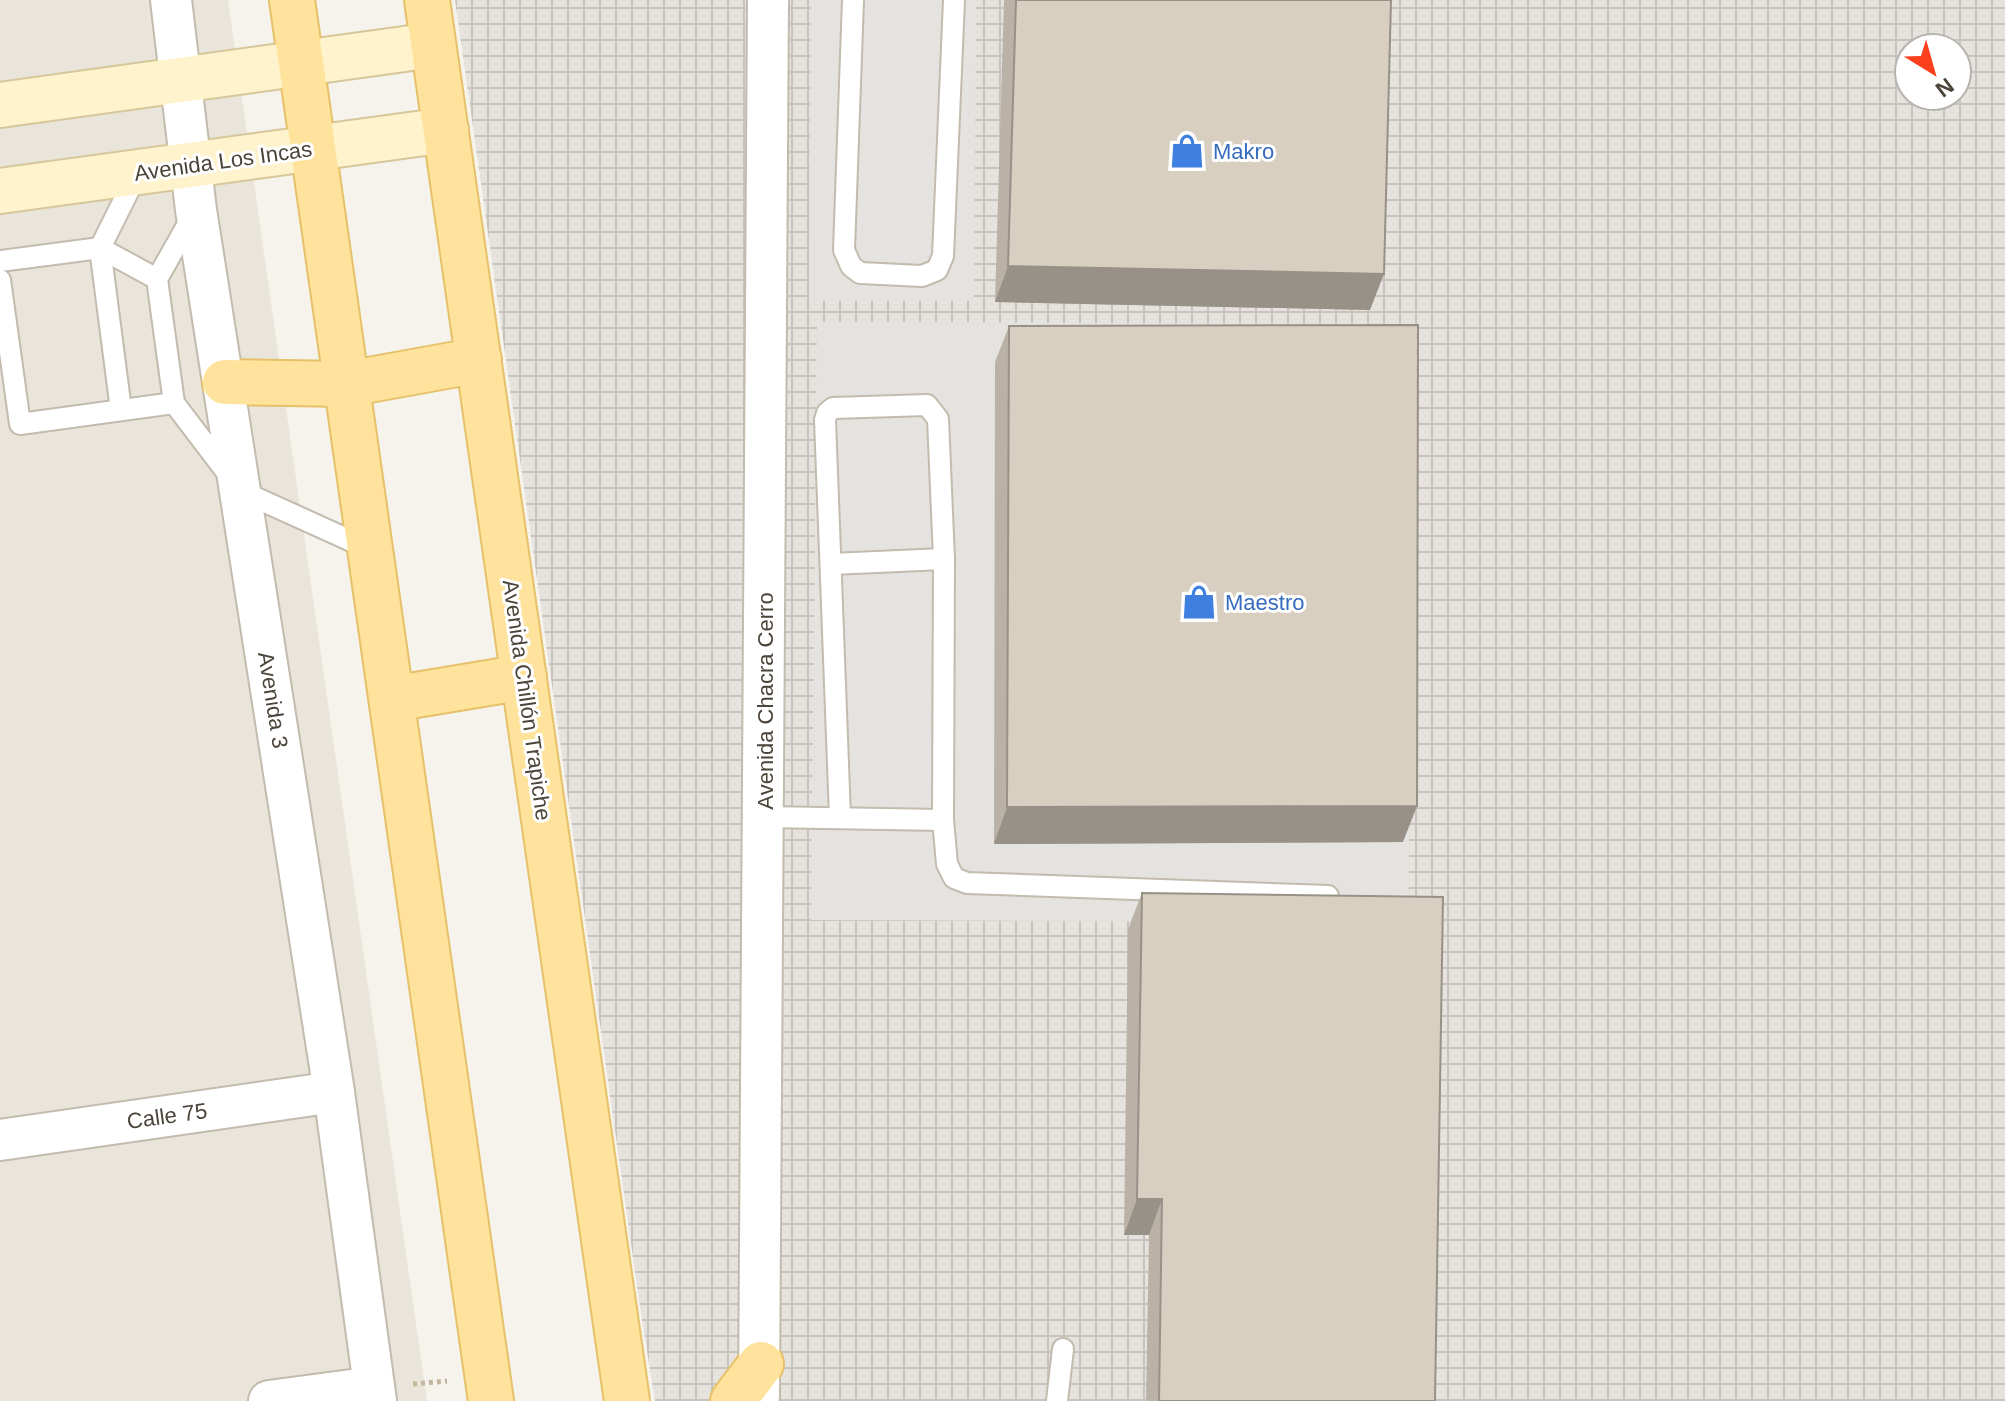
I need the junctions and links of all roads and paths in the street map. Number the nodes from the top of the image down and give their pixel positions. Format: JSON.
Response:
{"nodes":[{"id":1,"x":171,"y":0,"type":"edge"},
{"id":2,"x":292,"y":0,"type":"edge"},
{"id":3,"x":427,"y":0,"type":"edge"},
{"id":4,"x":768,"y":0,"type":"edge"},
{"id":5,"x":853,"y":0,"type":"edge"},
{"id":6,"x":954,"y":0,"type":"edge"},
{"id":7,"x":433,"y":45,"type":"junction"},
{"id":8,"x":301,"y":63,"type":"junction"},
{"id":9,"x":181,"y":80,"type":"junction"},
{"id":10,"x":0,"y":105,"type":"edge"},
{"id":11,"x":446,"y":130,"type":"junction"},
{"id":12,"x":313,"y":148,"type":"junction"},
{"id":13,"x":191,"y":165,"type":"junction"},
{"id":14,"x":138,"y":172,"type":"junction"},
{"id":15,"x":0,"y":191,"type":"edge"},
{"id":16,"x":196,"y":210,"type":"junction"},
{"id":17,"x":100,"y":248,"type":"junction"},
{"id":18,"x":0,"y":261,"type":"edge"},
{"id":19,"x":157,"y":279,"type":"junction"},
{"id":20,"x":0,"y":280,"type":"edge"},
{"id":21,"x":479,"y":360,"type":"junction"},
{"id":22,"x":225,"y":382,"type":"junction"},
{"id":23,"x":347,"y":384,"type":"junction"},
{"id":24,"x":174,"y":403,"type":"junction"},
{"id":25,"x":121,"y":410,"type":"junction"},
{"id":26,"x":241,"y":491,"type":"junction"},
{"id":27,"x":370,"y":550,"type":"junction"},
{"id":28,"x":944,"y":559,"type":"junction"},
{"id":29,"x":831,"y":564,"type":"junction"},
{"id":30,"x":524,"y":677,"type":"junction"},
{"id":31,"x":392,"y":699,"type":"junction"},
{"id":32,"x":764,"y":817,"type":"junction"},
{"id":33,"x":840,"y":817,"type":"junction"},
{"id":34,"x":943,"y":820,"type":"junction"},
{"id":35,"x":1328,"y":896,"type":"edge"},
{"id":36,"x":334,"y":1092,"type":"junction"},
{"id":37,"x":0,"y":1140,"type":"edge"},
{"id":38,"x":1063,"y":1349,"type":"dead end"},
{"id":39,"x":760,"y":1382,"type":"edge"},
{"id":40,"x":489,"y":1389,"type":"edge"},
{"id":41,"x":375,"y":1394,"type":"edge"},
{"id":42,"x":269,"y":1401,"type":"edge"},
{"id":43,"x":627,"y":1401,"type":"edge"},
{"id":44,"x":733,"y":1401,"type":"edge"},
{"id":45,"x":1057,"y":1401,"type":"edge"}],
"edges":[{"from":1,"to":9,"type":"street","name":"Avenida 3"},
{"from":2,"to":8,"type":"main road"},
{"from":3,"to":7,"type":"main road","name":"Avenida Chillón Trapiche"},
{"from":4,"to":32,"type":"street","name":"Avenida Chacra Cerro"},
{"from":5,"to":6,"type":"lane"},
{"from":7,"to":8,"type":"main road"},
{"from":7,"to":11,"type":"main road","name":"Avenida Chillón Trapiche"},
{"from":8,"to":9,"type":"main road"},
{"from":8,"to":12,"type":"main road"},
{"from":9,"to":10,"type":"main road"},
{"from":9,"to":13,"type":"street","name":"Avenida 3"},
{"from":11,"to":12,"type":"main road","name":"Avenida Los Incas"},
{"from":11,"to":21,"type":"main road","name":"Avenida Chillón Trapiche"},
{"from":12,"to":13,"type":"main road","name":"Avenida Los Incas"},
{"from":12,"to":23,"type":"main road"},
{"from":13,"to":14,"type":"main road","name":"Avenida Los Incas"},
{"from":13,"to":16,"type":"street","name":"Avenida 3"},
{"from":14,"to":15,"type":"main road","name":"Avenida Los Incas"},
{"from":14,"to":17,"type":"lane"},
{"from":16,"to":19,"type":"lane"},
{"from":16,"to":22,"type":"street","name":"Avenida 3"},
{"from":17,"to":18,"type":"lane"},
{"from":17,"to":19,"type":"lane"},
{"from":17,"to":25,"type":"lane"},
{"from":19,"to":24,"type":"lane"},
{"from":20,"to":25,"type":"lane"},
{"from":21,"to":23,"type":"main road"},
{"from":21,"to":30,"type":"main road","name":"Avenida Chillón Trapiche"},
{"from":22,"to":23,"type":"main road"},
{"from":22,"to":26,"type":"street","name":"Avenida 3"},
{"from":23,"to":27,"type":"main road"},
{"from":24,"to":25,"type":"lane"},
{"from":24,"to":26,"type":"lane"},
{"from":26,"to":27,"type":"lane"},
{"from":26,"to":36,"type":"street","name":"Avenida 3"},
{"from":27,"to":31,"type":"main road"},
{"from":28,"to":29,"type":"lane"},
{"from":28,"to":29,"type":"lane"},
{"from":28,"to":34,"type":"lane"},
{"from":29,"to":33,"type":"lane"},
{"from":30,"to":31,"type":"main road"},
{"from":30,"to":43,"type":"main road","name":"Avenida Chillón Trapiche"},
{"from":31,"to":40,"type":"main road"},
{"from":32,"to":33,"type":"lane"},
{"from":32,"to":39,"type":"street","name":"Avenida Chacra Cerro"},
{"from":33,"to":34,"type":"lane"},
{"from":34,"to":35,"type":"lane"},
{"from":36,"to":37,"type":"street","name":"Calle 75"},
{"from":36,"to":41,"type":"street","name":"Avenida 3"},
{"from":38,"to":45,"type":"lane"},
{"from":39,"to":44,"type":"main road"},
{"from":40,"to":41,"type":"path"},
{"from":41,"to":42,"type":"street"}]}
